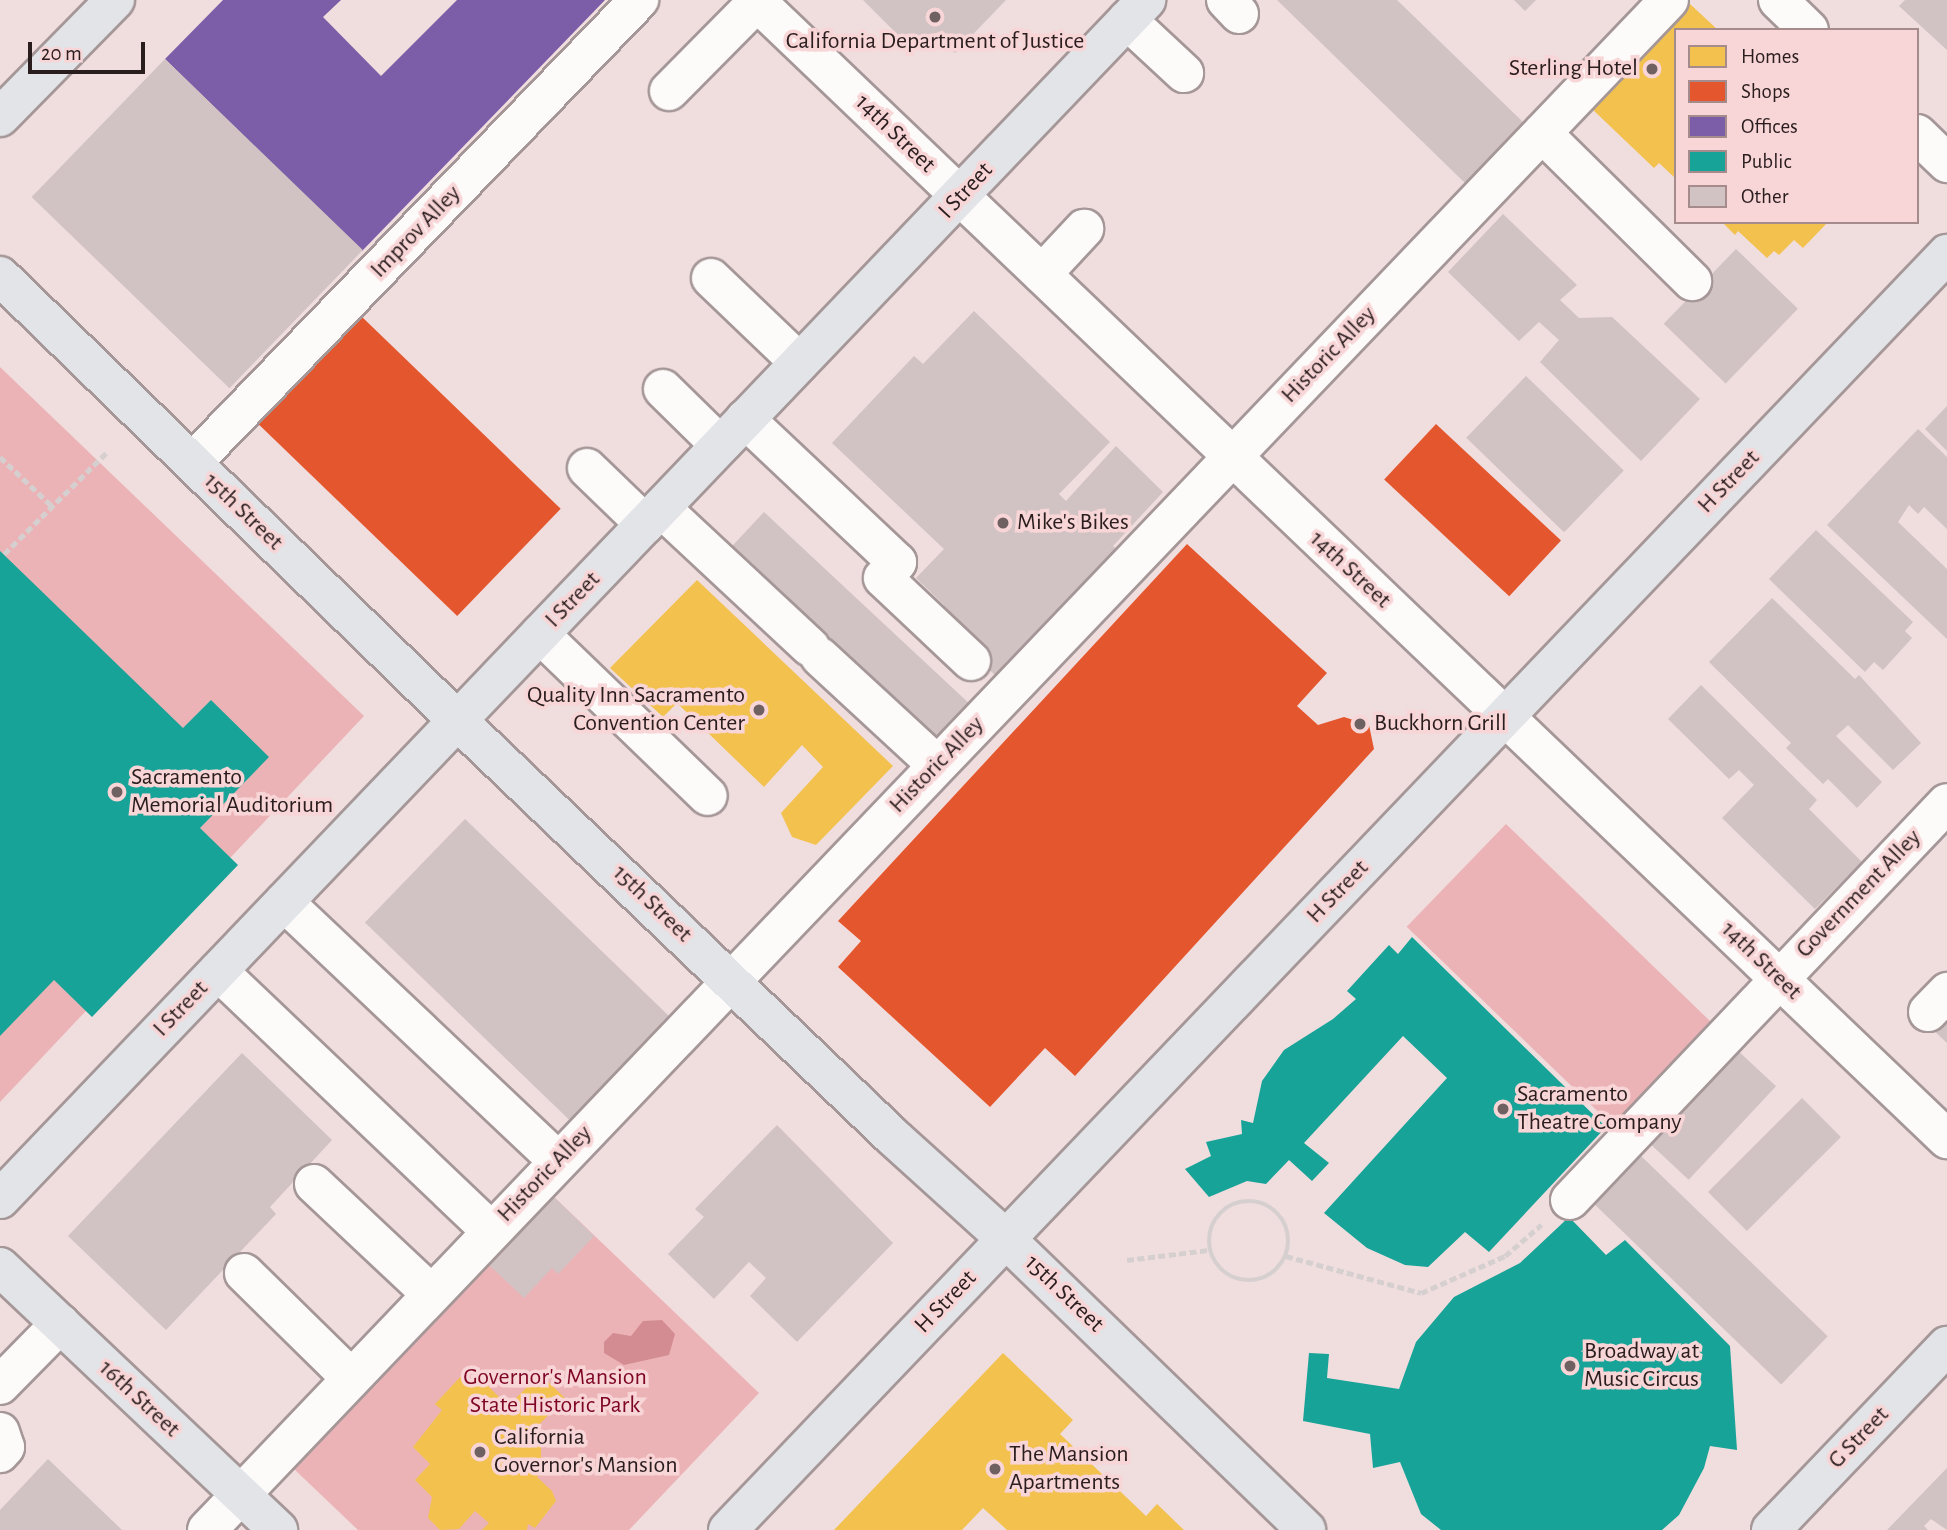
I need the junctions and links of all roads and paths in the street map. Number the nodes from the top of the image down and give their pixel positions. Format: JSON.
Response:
{"nodes":[{"id":1,"x":115,"y":0,"type":"edge"},
{"id":2,"x":639,"y":0,"type":"edge"},
{"id":3,"x":1669,"y":0,"type":"edge"},
{"id":4,"x":1778,"y":0,"type":"edge"},
{"id":5,"x":756,"y":1,"type":"edge"},
{"id":6,"x":1136,"y":10,"type":"edge"},
{"id":7,"x":1807,"y":28,"type":"edge"},
{"id":8,"x":1184,"y":73,"type":"dead end"},
{"id":9,"x":669,"y":91,"type":"dead end"},
{"id":10,"x":1554,"y":111,"type":"junction"},
{"id":11,"x":0,"y":117,"type":"edge"},
{"id":12,"x":1919,"y":136,"type":"edge"},
{"id":13,"x":1947,"y":163,"type":"edge"},
{"id":14,"x":960,"y":197,"type":"junction"},
{"id":15,"x":1084,"y":229,"type":"dead end"},
{"id":16,"x":1947,"y":254,"type":"edge"},
{"id":17,"x":1042,"y":274,"type":"junction"},
{"id":18,"x":0,"y":276,"type":"edge"},
{"id":19,"x":711,"y":278,"type":"dead end"},
{"id":20,"x":1692,"y":281,"type":"dead end"},
{"id":21,"x":799,"y":362,"type":"junction"},
{"id":22,"x":663,"y":389,"type":"dead end"},
{"id":23,"x":733,"y":432,"type":"junction"},
{"id":24,"x":106,"y":453,"type":"dead end"},
{"id":25,"x":0,"y":457,"type":"edge"},
{"id":26,"x":1232,"y":459,"type":"junction"},
{"id":27,"x":192,"y":463,"type":"junction"},
{"id":28,"x":587,"y":468,"type":"dead end"},
{"id":29,"x":52,"y":506,"type":"junction"},
{"id":30,"x":653,"y":516,"type":"junction"},
{"id":31,"x":4,"y":554,"type":"dead end"},
{"id":32,"x":540,"y":634,"type":"junction"},
{"id":33,"x":971,"y":661,"type":"dead end"},
{"id":34,"x":1506,"y":716,"type":"junction"},
{"id":35,"x":457,"y":721,"type":"junction"},
{"id":36,"x":937,"y":765,"type":"junction"},
{"id":37,"x":708,"y":796,"type":"dead end"},
{"id":38,"x":1945,"y":810,"type":"edge"},
{"id":39,"x":284,"y":902,"type":"junction"},
{"id":40,"x":218,"y":971,"type":"junction"},
{"id":41,"x":1778,"y":977,"type":"junction"},
{"id":42,"x":732,"y":980,"type":"junction"},
{"id":43,"x":1947,"y":1139,"type":"edge"},
{"id":44,"x":558,"y":1161,"type":"junction"},
{"id":45,"x":314,"y":1184,"type":"dead end"},
{"id":46,"x":0,"y":1199,"type":"edge"},
{"id":47,"x":1570,"y":1200,"type":"joint"},
{"id":48,"x":491,"y":1231,"type":"junction"},
{"id":49,"x":1006,"y":1239,"type":"junction"},
{"id":50,"x":1209,"y":1250,"type":"junction"},
{"id":51,"x":1286,"y":1256,"type":"junction"},
{"id":52,"x":1127,"y":1261,"type":"dead end"},
{"id":53,"x":0,"y":1267,"type":"edge"},
{"id":54,"x":244,"y":1273,"type":"dead end"},
{"id":55,"x":430,"y":1294,"type":"junction"},
{"id":56,"x":60,"y":1324,"type":"junction"},
{"id":57,"x":1947,"y":1346,"type":"edge"},
{"id":58,"x":351,"y":1378,"type":"junction"},
{"id":59,"x":0,"y":1385,"type":"edge"},
{"id":60,"x":0,"y":1432,"type":"edge"},
{"id":61,"x":0,"y":1453,"type":"edge"},
{"id":62,"x":241,"y":1495,"type":"junction"},
{"id":63,"x":1777,"y":1528,"type":"edge"},
{"id":64,"x":207,"y":1530,"type":"edge"},
{"id":65,"x":278,"y":1530,"type":"edge"},
{"id":66,"x":728,"y":1530,"type":"edge"},
{"id":67,"x":1306,"y":1530,"type":"edge"}],
"edges":[{"from":1,"to":11,"type":"main road"},
{"from":2,"to":27,"type":"street","name":"Improv Alley"},
{"from":3,"to":10,"type":"street","name":"Historic Alley"},
{"from":4,"to":7,"type":"street"},
{"from":5,"to":9,"type":"street"},
{"from":5,"to":14,"type":"street","name":"14th Street"},
{"from":6,"to":8,"type":"street"},
{"from":6,"to":14,"type":"main road","name":"I Street"},
{"from":10,"to":20,"type":"street"},
{"from":10,"to":26,"type":"street","name":"Historic Alley"},
{"from":12,"to":13,"type":"street"},
{"from":14,"to":17,"type":"street","name":"14th Street"},
{"from":14,"to":21,"type":"main road","name":"I Street"},
{"from":15,"to":17,"type":"street"},
{"from":16,"to":34,"type":"main road","name":"H Street"},
{"from":17,"to":26,"type":"street","name":"14th Street"},
{"from":18,"to":27,"type":"main road","name":"15th Street"},
{"from":19,"to":21,"type":"street"},
{"from":21,"to":23,"type":"main road","name":"I Street"},
{"from":22,"to":23,"type":"street"},
{"from":23,"to":30,"type":"main road","name":"I Street"},
{"from":23,"to":33,"type":"street"},
{"from":24,"to":29,"type":"path"},
{"from":25,"to":29,"type":"path"},
{"from":26,"to":34,"type":"street","name":"14th Street"},
{"from":26,"to":36,"type":"street","name":"Historic Alley"},
{"from":27,"to":35,"type":"main road","name":"15th Street"},
{"from":28,"to":30,"type":"street"},
{"from":29,"to":31,"type":"path"},
{"from":30,"to":32,"type":"main road","name":"I Street"},
{"from":30,"to":36,"type":"street"},
{"from":32,"to":35,"type":"main road","name":"I Street"},
{"from":32,"to":37,"type":"street"},
{"from":34,"to":41,"type":"street","name":"14th Street"},
{"from":34,"to":49,"type":"main road","name":"H Street"},
{"from":35,"to":39,"type":"main road","name":"I Street"},
{"from":35,"to":42,"type":"main road","name":"15th Street"},
{"from":36,"to":42,"type":"street","name":"Historic Alley"},
{"from":38,"to":41,"type":"street","name":"Government Alley"},
{"from":39,"to":40,"type":"main road","name":"I Street"},
{"from":39,"to":44,"type":"street"},
{"from":40,"to":46,"type":"main road","name":"I Street"},
{"from":40,"to":48,"type":"street"},
{"from":41,"to":43,"type":"street","name":"14th Street"},
{"from":41,"to":47,"type":"street","name":"Government Alley"},
{"from":42,"to":44,"type":"street","name":"Historic Alley"},
{"from":42,"to":49,"type":"main road","name":"15th Street"},
{"from":44,"to":48,"type":"street","name":"Historic Alley"},
{"from":45,"to":55,"type":"street"},
{"from":47,"to":51,"type":"path"},
{"from":48,"to":55,"type":"street","name":"Historic Alley"},
{"from":49,"to":66,"type":"main road","name":"H Street"},
{"from":49,"to":67,"type":"main road","name":"15th Street"},
{"from":50,"to":51,"type":"path"},
{"from":50,"to":51,"type":"path"},
{"from":50,"to":52,"type":"path"},
{"from":53,"to":56,"type":"main road","name":"16th Street"},
{"from":54,"to":58,"type":"street"},
{"from":55,"to":58,"type":"street","name":"Historic Alley"},
{"from":56,"to":59,"type":"street"},
{"from":56,"to":62,"type":"main road","name":"16th Street"},
{"from":57,"to":63,"type":"main road","name":"G Street"},
{"from":58,"to":62,"type":"street","name":"Historic Alley"},
{"from":60,"to":61,"type":"street"},
{"from":62,"to":64,"type":"street","name":"Historic Alley"},
{"from":62,"to":65,"type":"main road","name":"16th Street"}]}
